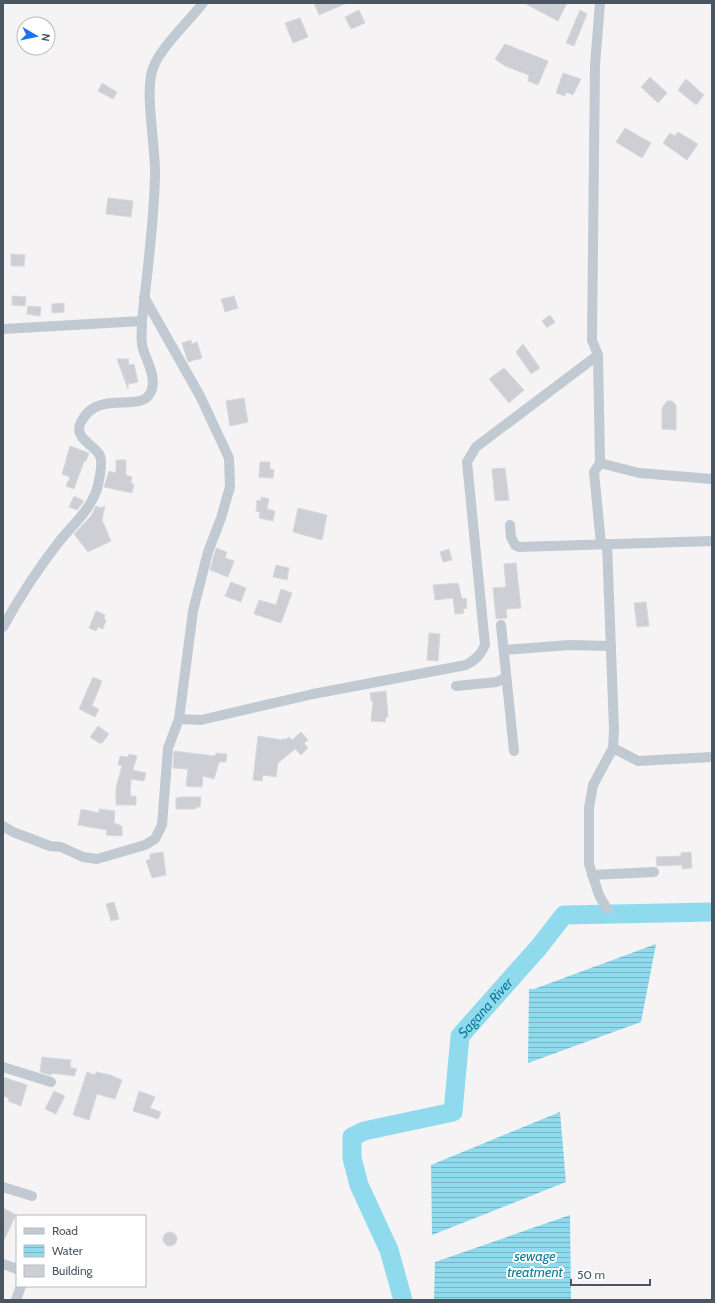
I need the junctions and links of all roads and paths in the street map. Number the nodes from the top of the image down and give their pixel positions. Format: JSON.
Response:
{"nodes":[{"id":1,"x":203,"y":3,"type":"edge"},
{"id":2,"x":600,"y":3,"type":"edge"},
{"id":3,"x":144,"y":297,"type":"junction"},
{"id":4,"x":142,"y":321,"type":"junction"},
{"id":5,"x":3,"y":329,"type":"edge"},
{"id":6,"x":598,"y":355,"type":"junction"},
{"id":7,"x":600,"y":463,"type":"junction"},
{"id":8,"x":712,"y":479,"type":"edge"},
{"id":9,"x":510,"y":525,"type":"dead end"},
{"id":10,"x":712,"y":540,"type":"edge"},
{"id":11,"x":604,"y":544,"type":"junction"},
{"id":12,"x":501,"y":625,"type":"dead end"},
{"id":13,"x":3,"y":627,"type":"edge"},
{"id":14,"x":611,"y":646,"type":"junction"},
{"id":15,"x":505,"y":650,"type":"junction"},
{"id":16,"x":506,"y":677,"type":"junction"},
{"id":17,"x":456,"y":686,"type":"dead end"},
{"id":18,"x":179,"y":719,"type":"junction"},
{"id":19,"x":613,"y":748,"type":"junction"},
{"id":20,"x":514,"y":751,"type":"dead end"},
{"id":21,"x":712,"y":757,"type":"edge"},
{"id":22,"x":3,"y":826,"type":"edge"},
{"id":23,"x":654,"y":872,"type":"dead end"},
{"id":24,"x":592,"y":875,"type":"junction"},
{"id":25,"x":607,"y":909,"type":"dead end"},
{"id":26,"x":3,"y":1067,"type":"edge"},
{"id":27,"x":50,"y":1082,"type":"dead end"},
{"id":28,"x":3,"y":1187,"type":"edge"},
{"id":29,"x":32,"y":1196,"type":"dead end"},
{"id":30,"x":3,"y":1264,"type":"edge"},
{"id":31,"x":16,"y":1270,"type":"edge"},
{"id":32,"x":21,"y":1287,"type":"edge"},
{"id":33,"x":16,"y":1300,"type":"edge"}],
"edges":[{"from":1,"to":3,"type":"street"},
{"from":2,"to":6,"type":"street"},
{"from":3,"to":4,"type":"street"},
{"from":3,"to":18,"type":"street"},
{"from":4,"to":5,"type":"street"},
{"from":4,"to":13,"type":"street"},
{"from":6,"to":7,"type":"street"},
{"from":6,"to":18,"type":"street"},
{"from":7,"to":8,"type":"street"},
{"from":7,"to":11,"type":"street"},
{"from":9,"to":11,"type":"street"},
{"from":10,"to":11,"type":"street"},
{"from":11,"to":14,"type":"street"},
{"from":12,"to":15,"type":"street"},
{"from":14,"to":15,"type":"street"},
{"from":14,"to":19,"type":"street"},
{"from":15,"to":16,"type":"street"},
{"from":16,"to":17,"type":"street"},
{"from":16,"to":20,"type":"street"},
{"from":18,"to":22,"type":"street"},
{"from":19,"to":21,"type":"street"},
{"from":19,"to":24,"type":"street"},
{"from":23,"to":24,"type":"street"},
{"from":24,"to":25,"type":"street"},
{"from":26,"to":27,"type":"street"},
{"from":28,"to":29,"type":"street"},
{"from":30,"to":31,"type":"street"},
{"from":32,"to":33,"type":"street"}]}
